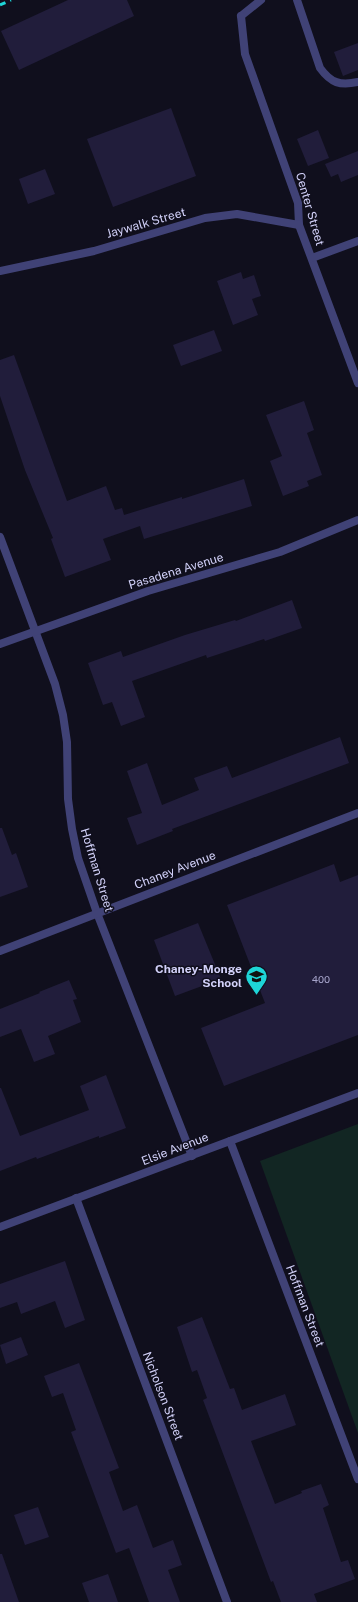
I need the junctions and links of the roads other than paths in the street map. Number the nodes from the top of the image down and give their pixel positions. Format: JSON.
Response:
{"nodes":[{"id":1,"x":261,"y":0,"type":"edge"},
{"id":2,"x":297,"y":0,"type":"edge"},
{"id":3,"x":358,"y":82,"type":"edge"},
{"id":4,"x":300,"y":225,"type":"junction"},
{"id":5,"x":358,"y":241,"type":"edge"},
{"id":6,"x":312,"y":258,"type":"junction"},
{"id":7,"x":0,"y":271,"type":"edge"},
{"id":8,"x":358,"y":383,"type":"edge"},
{"id":9,"x":358,"y":520,"type":"edge"},
{"id":10,"x":0,"y":537,"type":"edge"},
{"id":11,"x":34,"y":630,"type":"junction"},
{"id":12,"x":0,"y":644,"type":"edge"},
{"id":13,"x":358,"y":813,"type":"edge"},
{"id":14,"x":98,"y":913,"type":"junction"},
{"id":15,"x":0,"y":951,"type":"edge"},
{"id":16,"x":358,"y":1093,"type":"edge"},
{"id":17,"x":230,"y":1141,"type":"junction"},
{"id":18,"x":192,"y":1156,"type":"junction"},
{"id":19,"x":76,"y":1198,"type":"junction"},
{"id":20,"x":0,"y":1227,"type":"edge"},
{"id":21,"x":358,"y":1479,"type":"edge"},
{"id":22,"x":227,"y":1602,"type":"edge"}],
"edges":[{"from":1,"to":4,"type":"street","name":"Center Street"},
{"from":2,"to":3,"type":"street"},
{"from":4,"to":6,"type":"street","name":"Center Street"},
{"from":4,"to":7,"type":"street","name":"Jaywalk Street"},
{"from":5,"to":6,"type":"street"},
{"from":6,"to":8,"type":"street","name":"Center Street"},
{"from":9,"to":11,"type":"street","name":"Pasadena Avenue"},
{"from":10,"to":11,"type":"street","name":"Hoffman Street"},
{"from":11,"to":12,"type":"street","name":"Pasadena Avenue"},
{"from":11,"to":14,"type":"street","name":"Hoffman Street"},
{"from":13,"to":14,"type":"street","name":"Chaney Avenue"},
{"from":14,"to":15,"type":"street","name":"Chaney Avenue"},
{"from":14,"to":18,"type":"street","name":"Hoffman Street"},
{"from":16,"to":17,"type":"street","name":"Elsie Avenue"},
{"from":17,"to":18,"type":"street","name":"Elsie Avenue"},
{"from":17,"to":21,"type":"street","name":"Hoffman Street"},
{"from":18,"to":19,"type":"street","name":"Elsie Avenue"},
{"from":19,"to":20,"type":"street","name":"Elsie Avenue"},
{"from":19,"to":22,"type":"street","name":"Nicholson Street"}]}
